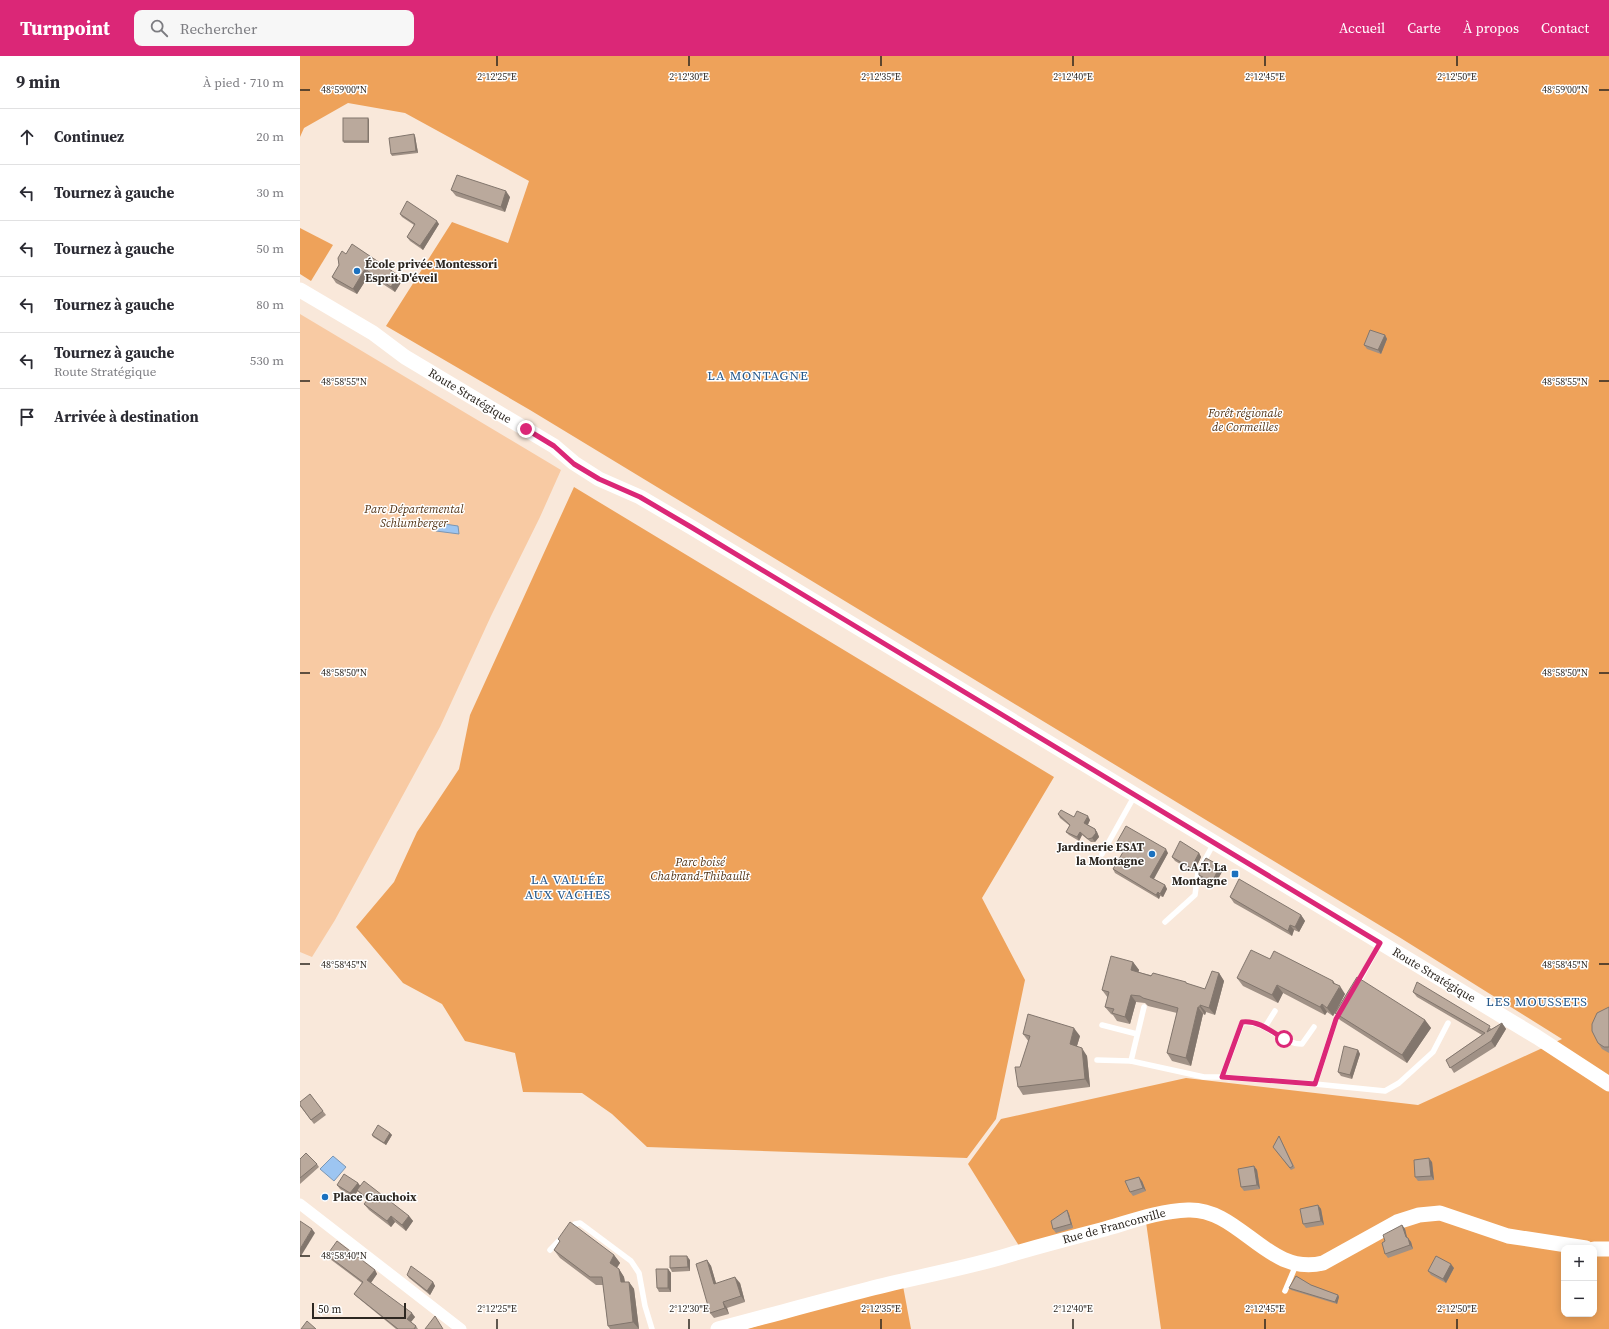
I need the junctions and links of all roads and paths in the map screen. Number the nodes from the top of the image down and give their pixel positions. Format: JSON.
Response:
{"nodes":[{"id":1,"x":300,"y":290,"type":"edge"},
{"id":2,"x":300,"y":301,"type":"edge"},
{"id":3,"x":405,"y":357,"type":"junction"},
{"id":4,"x":1135,"y":795,"type":"junction"},
{"id":5,"x":1214,"y":842,"type":"junction"},
{"id":6,"x":1102,"y":854,"type":"dead end"},
{"id":7,"x":1165,"y":922,"type":"dead end"},
{"id":8,"x":1380,"y":943,"type":"junction"},
{"id":9,"x":1352,"y":993,"type":"edge"},
{"id":10,"x":1344,"y":1006,"type":"edge"},
{"id":11,"x":1144,"y":1007,"type":"edge"},
{"id":12,"x":1275,"y":1011,"type":"dead end"},
{"id":13,"x":1448,"y":1023,"type":"dead end"},
{"id":14,"x":1102,"y":1025,"type":"dead end"},
{"id":15,"x":1265,"y":1027,"type":"junction"},
{"id":16,"x":1314,"y":1027,"type":"dead end"},
{"id":17,"x":1137,"y":1034,"type":"junction"},
{"id":18,"x":1097,"y":1060,"type":"dead end"},
{"id":19,"x":1131,"y":1060,"type":"junction"},
{"id":20,"x":1222,"y":1077,"type":"junction"},
{"id":21,"x":1315,"y":1084,"type":"junction"},
{"id":22,"x":1609,"y":1084,"type":"edge"},
{"id":23,"x":300,"y":1204,"type":"edge"},
{"id":24,"x":1566,"y":1245,"type":"edge"},
{"id":25,"x":1597,"y":1249,"type":"edge"},
{"id":26,"x":1609,"y":1249,"type":"edge"},
{"id":27,"x":550,"y":1250,"type":"dead end"},
{"id":28,"x":1296,"y":1265,"type":"junction"},
{"id":29,"x":1286,"y":1291,"type":"dead end"},
{"id":30,"x":461,"y":1329,"type":"edge"},
{"id":31,"x":652,"y":1329,"type":"edge"},
{"id":32,"x":718,"y":1329,"type":"edge"}],
"edges":[{"from":1,"to":3,"type":"street","name":"Route Stratégique"},
{"from":2,"to":3,"type":"street","name":"Route Stratégique"},
{"from":3,"to":4,"type":"street","name":"Route Stratégique"},
{"from":4,"to":5,"type":"street","name":"Route Stratégique"},
{"from":4,"to":6,"type":"lane"},
{"from":5,"to":7,"type":"lane"},
{"from":5,"to":8,"type":"street","name":"Route Stratégique"},
{"from":8,"to":9,"type":"lane"},
{"from":8,"to":22,"type":"street","name":"Route Stratégique"},
{"from":10,"to":21,"type":"lane"},
{"from":11,"to":17,"type":"lane"},
{"from":12,"to":15,"type":"lane"},
{"from":13,"to":21,"type":"lane"},
{"from":14,"to":17,"type":"lane"},
{"from":15,"to":16,"type":"lane"},
{"from":15,"to":20,"type":"lane"},
{"from":17,"to":19,"type":"lane"},
{"from":18,"to":19,"type":"lane"},
{"from":19,"to":20,"type":"lane"},
{"from":20,"to":21,"type":"lane"},
{"from":23,"to":30,"type":"street"},
{"from":24,"to":28,"type":"street","name":"Rue de Franconville"},
{"from":25,"to":26,"type":"street"},
{"from":27,"to":31,"type":"lane"},
{"from":28,"to":29,"type":"lane"},
{"from":28,"to":32,"type":"street","name":"Rue de Franconville"}]}
